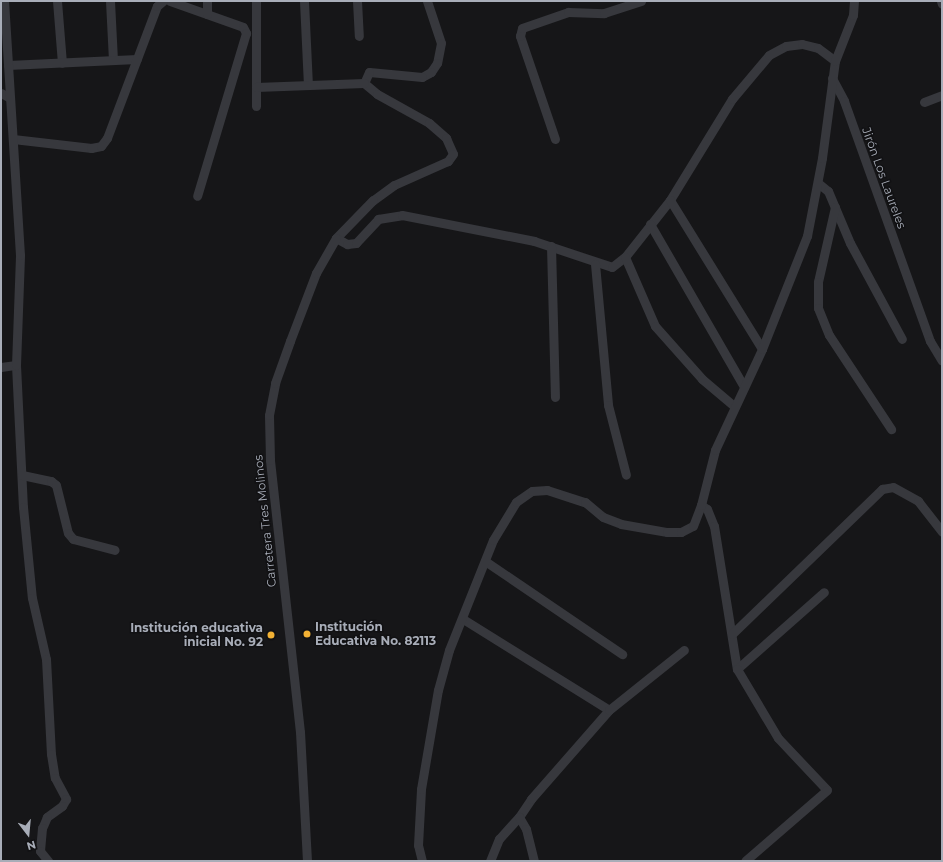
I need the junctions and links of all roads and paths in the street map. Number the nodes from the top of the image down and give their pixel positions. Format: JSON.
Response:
{"nodes":[{"id":1,"x":4,"y":1,"type":"edge"},
{"id":2,"x":57,"y":1,"type":"edge"},
{"id":3,"x":110,"y":1,"type":"edge"},
{"id":4,"x":161,"y":1,"type":"edge"},
{"id":5,"x":170,"y":1,"type":"edge"},
{"id":6,"x":207,"y":1,"type":"edge"},
{"id":7,"x":256,"y":1,"type":"edge"},
{"id":8,"x":304,"y":1,"type":"edge"},
{"id":9,"x":357,"y":1,"type":"edge"},
{"id":10,"x":427,"y":1,"type":"edge"},
{"id":11,"x":640,"y":1,"type":"edge"},
{"id":12,"x":854,"y":1,"type":"edge"},
{"id":13,"x":207,"y":14,"type":"junction"},
{"id":14,"x":359,"y":36,"type":"dead end"},
{"id":15,"x":4,"y":42,"type":"edge"},
{"id":16,"x":137,"y":59,"type":"junction"},
{"id":17,"x":113,"y":60,"type":"junction"},
{"id":18,"x":835,"y":61,"type":"junction"},
{"id":19,"x":62,"y":63,"type":"junction"},
{"id":20,"x":8,"y":65,"type":"junction"},
{"id":21,"x":832,"y":78,"type":"junction"},
{"id":22,"x":364,"y":83,"type":"junction"},
{"id":23,"x":308,"y":85,"type":"junction"},
{"id":24,"x":256,"y":87,"type":"junction"},
{"id":25,"x":1,"y":93,"type":"edge"},
{"id":26,"x":942,"y":95,"type":"edge"},
{"id":27,"x":10,"y":98,"type":"junction"},
{"id":28,"x":924,"y":102,"type":"dead end"},
{"id":29,"x":256,"y":106,"type":"dead end"},
{"id":30,"x":13,"y":139,"type":"junction"},
{"id":31,"x":555,"y":139,"type":"dead end"},
{"id":32,"x":818,"y":183,"type":"junction"},
{"id":33,"x":196,"y":196,"type":"dead end"},
{"id":34,"x":670,"y":200,"type":"junction"},
{"id":35,"x":835,"y":206,"type":"junction"},
{"id":36,"x":650,"y":224,"type":"junction"},
{"id":37,"x":336,"y":238,"type":"junction"},
{"id":38,"x":551,"y":246,"type":"junction"},
{"id":39,"x":625,"y":257,"type":"junction"},
{"id":40,"x":595,"y":264,"type":"junction"},
{"id":41,"x":902,"y":340,"type":"dead end"},
{"id":42,"x":762,"y":349,"type":"junction"},
{"id":43,"x":942,"y":361,"type":"edge"},
{"id":44,"x":16,"y":366,"type":"junction"},
{"id":45,"x":1,"y":367,"type":"edge"},
{"id":46,"x":744,"y":387,"type":"junction"},
{"id":47,"x":555,"y":396,"type":"dead end"},
{"id":48,"x":734,"y":406,"type":"junction"},
{"id":49,"x":891,"y":429,"type":"dead end"},
{"id":50,"x":22,"y":475,"type":"junction"},
{"id":51,"x":626,"y":475,"type":"dead end"},
{"id":52,"x":701,"y":505,"type":"junction"},
{"id":53,"x":942,"y":532,"type":"edge"},
{"id":54,"x":115,"y":550,"type":"dead end"},
{"id":55,"x":485,"y":561,"type":"junction"},
{"id":56,"x":824,"y":592,"type":"dead end"},
{"id":57,"x":463,"y":619,"type":"junction"},
{"id":58,"x":732,"y":634,"type":"junction"},
{"id":59,"x":684,"y":650,"type":"dead end"},
{"id":60,"x":622,"y":654,"type":"dead end"},
{"id":61,"x":737,"y":669,"type":"junction"},
{"id":62,"x":609,"y":710,"type":"junction"},
{"id":63,"x":519,"y":817,"type":"junction"},
{"id":64,"x":48,"y":861,"type":"edge"},
{"id":65,"x":308,"y":861,"type":"edge"},
{"id":66,"x":422,"y":861,"type":"edge"},
{"id":67,"x":490,"y":861,"type":"edge"},
{"id":68,"x":534,"y":861,"type":"edge"},
{"id":69,"x":745,"y":861,"type":"edge"}],
"edges":[{"from":1,"to":15,"type":"street"},
{"from":2,"to":19,"type":"street"},
{"from":3,"to":17,"type":"street"},
{"from":4,"to":16,"type":"street"},
{"from":5,"to":13,"type":"street"},
{"from":6,"to":13,"type":"street"},
{"from":7,"to":24,"type":"street"},
{"from":8,"to":23,"type":"street"},
{"from":9,"to":14,"type":"street"},
{"from":10,"to":22,"type":"street"},
{"from":11,"to":31,"type":"street"},
{"from":12,"to":18,"type":"street"},
{"from":13,"to":33,"type":"street"},
{"from":15,"to":20,"type":"street"},
{"from":16,"to":17,"type":"street"},
{"from":16,"to":30,"type":"street"},
{"from":17,"to":19,"type":"street"},
{"from":18,"to":21,"type":"street"},
{"from":18,"to":34,"type":"street"},
{"from":19,"to":20,"type":"street"},
{"from":20,"to":27,"type":"street"},
{"from":21,"to":32,"type":"street"},
{"from":21,"to":43,"type":"street","name":"Jirón Los Laureles"},
{"from":22,"to":23,"type":"street"},
{"from":22,"to":37,"type":"street","name":"Carretera Tres Molinos"},
{"from":23,"to":24,"type":"street"},
{"from":24,"to":29,"type":"street"},
{"from":25,"to":27,"type":"street"},
{"from":26,"to":28,"type":"street"},
{"from":27,"to":30,"type":"street"},
{"from":30,"to":44,"type":"street"},
{"from":32,"to":35,"type":"street"},
{"from":32,"to":42,"type":"street"},
{"from":34,"to":36,"type":"street"},
{"from":34,"to":42,"type":"street"},
{"from":35,"to":41,"type":"street"},
{"from":35,"to":49,"type":"street"},
{"from":36,"to":39,"type":"street"},
{"from":36,"to":46,"type":"street"},
{"from":37,"to":38,"type":"street"},
{"from":37,"to":65,"type":"street","name":"Carretera Tres Molinos"},
{"from":38,"to":40,"type":"street"},
{"from":38,"to":47,"type":"street"},
{"from":39,"to":40,"type":"street"},
{"from":39,"to":48,"type":"street"},
{"from":40,"to":51,"type":"street"},
{"from":42,"to":46,"type":"street"},
{"from":44,"to":45,"type":"street"},
{"from":44,"to":50,"type":"street"},
{"from":46,"to":48,"type":"street"},
{"from":48,"to":52,"type":"street"},
{"from":50,"to":54,"type":"street"},
{"from":50,"to":64,"type":"street"},
{"from":52,"to":55,"type":"street"},
{"from":52,"to":58,"type":"street"},
{"from":53,"to":58,"type":"street"},
{"from":55,"to":57,"type":"street"},
{"from":55,"to":60,"type":"street"},
{"from":56,"to":61,"type":"street"},
{"from":57,"to":62,"type":"street"},
{"from":57,"to":66,"type":"street"},
{"from":58,"to":61,"type":"street"},
{"from":59,"to":62,"type":"street"},
{"from":61,"to":69,"type":"street"},
{"from":62,"to":63,"type":"street"},
{"from":63,"to":67,"type":"street"},
{"from":63,"to":68,"type":"street"}]}
